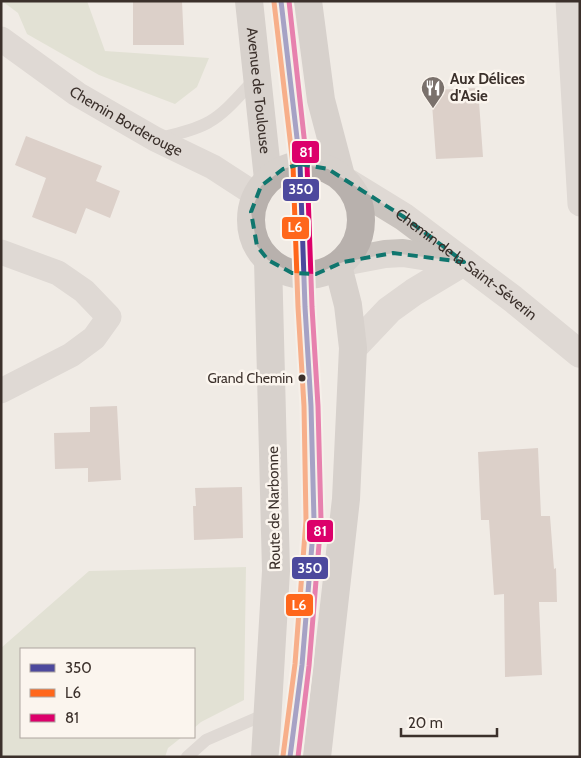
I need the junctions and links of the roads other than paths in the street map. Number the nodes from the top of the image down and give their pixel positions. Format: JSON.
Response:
{"nodes":[{"id":1,"x":249,"y":1,"type":"edge"},
{"id":2,"x":281,"y":1,"type":"edge"},
{"id":3,"x":308,"y":1,"type":"edge"},
{"id":4,"x":568,"y":1,"type":"edge"},
{"id":5,"x":1,"y":39,"type":"edge"},
{"id":6,"x":257,"y":77,"type":"junction"},
{"id":7,"x":155,"y":139,"type":"junction"},
{"id":8,"x":300,"y":164,"type":"junction"},
{"id":9,"x":344,"y":179,"type":"junction"},
{"id":10,"x":262,"y":187,"type":"junction"},
{"id":11,"x":580,"y":204,"type":"edge"},
{"id":12,"x":1,"y":252,"type":"edge"},
{"id":13,"x":268,"y":260,"type":"junction"},
{"id":14,"x":464,"y":262,"type":"junction"},
{"id":15,"x":340,"y":264,"type":"junction"},
{"id":16,"x":305,"y":275,"type":"junction"},
{"id":17,"x":353,"y":348,"type":"junction"},
{"id":18,"x":580,"y":354,"type":"edge"},
{"id":19,"x":1,"y":391,"type":"edge"},
{"id":20,"x":268,"y":713,"type":"junction"},
{"id":21,"x":187,"y":757,"type":"edge"},
{"id":22,"x":265,"y":757,"type":"edge"},
{"id":23,"x":290,"y":757,"type":"edge"},
{"id":24,"x":317,"y":757,"type":"edge"}],
"edges":[{"from":1,"to":6,"type":"main road","name":"Avenue de Toulouse"},
{"from":2,"to":8,"type":"lane"},
{"from":3,"to":9,"type":"main road"},
{"from":4,"to":11,"type":"street"},
{"from":5,"to":7,"type":"street","name":"Chemin Borderouge"},
{"from":6,"to":7,"type":"lane"},
{"from":6,"to":10,"type":"main road","name":"Avenue de Toulouse"},
{"from":7,"to":10,"type":"street","name":"Chemin Borderouge"},
{"from":8,"to":9,"type":"main road"},
{"from":8,"to":10,"type":"main road"},
{"from":8,"to":16,"type":"lane"},
{"from":9,"to":14,"type":"street","name":"Chemin de la Saint-Séverin"},
{"from":9,"to":15,"type":"main road"},
{"from":10,"to":13,"type":"main road","name":"Avenue de Toulouse"},
{"from":12,"to":19,"type":"street"},
{"from":13,"to":16,"type":"main road"},
{"from":13,"to":20,"type":"main road","name":"Route de Narbonne"},
{"from":14,"to":15,"type":"street"},
{"from":14,"to":17,"type":"street"},
{"from":14,"to":18,"type":"street","name":"Chemin de la Saint-Séverin"},
{"from":15,"to":16,"type":"main road"},
{"from":15,"to":17,"type":"main road"},
{"from":16,"to":23,"type":"lane"},
{"from":17,"to":24,"type":"main road"},
{"from":20,"to":21,"type":"lane"},
{"from":20,"to":22,"type":"main road","name":"Route de Narbonne"}]}
